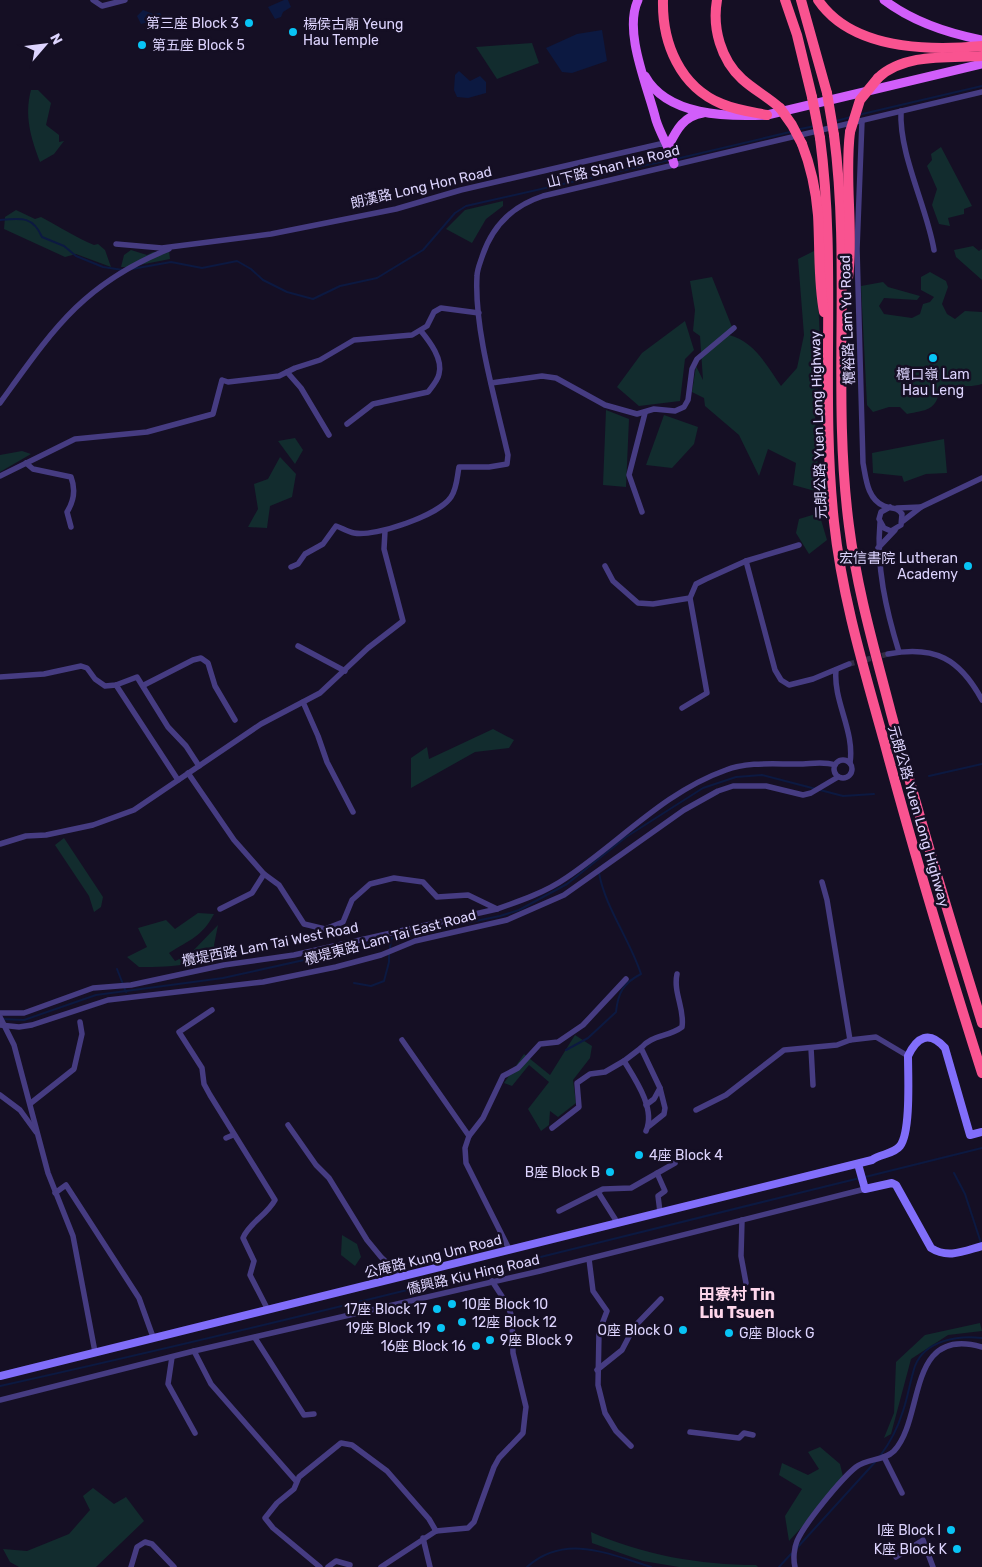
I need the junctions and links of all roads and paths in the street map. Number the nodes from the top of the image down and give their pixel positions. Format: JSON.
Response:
{"nodes":[{"id":1,"x":94,"y":0,"type":"edge"},
{"id":2,"x":126,"y":0,"type":"edge"},
{"id":3,"x":638,"y":0,"type":"edge"},
{"id":4,"x":663,"y":0,"type":"edge"},
{"id":5,"x":717,"y":0,"type":"edge"},
{"id":6,"x":786,"y":0,"type":"edge"},
{"id":7,"x":801,"y":0,"type":"edge"},
{"id":8,"x":818,"y":0,"type":"edge"},
{"id":9,"x":884,"y":0,"type":"edge"},
{"id":10,"x":982,"y":40,"type":"edge"},
{"id":11,"x":982,"y":46,"type":"edge"},
{"id":12,"x":982,"y":56,"type":"edge"},
{"id":13,"x":982,"y":64,"type":"edge"},
{"id":14,"x":645,"y":76,"type":"junction"},
{"id":15,"x":982,"y":92,"type":"edge"},
{"id":16,"x":901,"y":111,"type":"junction"},
{"id":17,"x":713,"y":113,"type":"junction"},
{"id":18,"x":767,"y":115,"type":"junction"},
{"id":19,"x":862,"y":121,"type":"junction"},
{"id":20,"x":670,"y":148,"type":"junction"},
{"id":21,"x":674,"y":162,"type":"junction"},
{"id":22,"x":116,"y":244,"type":"dead end"},
{"id":23,"x":177,"y":246,"type":"junction"},
{"id":24,"x":934,"y":250,"type":"dead end"},
{"id":25,"x":479,"y":313,"type":"junction"},
{"id":26,"x":843,"y":316,"type":"junction"},
{"id":27,"x":734,"y":328,"type":"dead end"},
{"id":28,"x":421,"y":331,"type":"junction"},
{"id":29,"x":828,"y":332,"type":"junction"},
{"id":30,"x":287,"y":372,"type":"junction"},
{"id":31,"x":491,"y":383,"type":"junction"},
{"id":32,"x":0,"y":403,"type":"edge"},
{"id":33,"x":645,"y":413,"type":"junction"},
{"id":34,"x":347,"y":424,"type":"dead end"},
{"id":35,"x":329,"y":435,"type":"dead end"},
{"id":36,"x":26,"y":463,"type":"junction"},
{"id":37,"x":0,"y":476,"type":"edge"},
{"id":38,"x":982,"y":478,"type":"edge"},
{"id":39,"x":890,"y":507,"type":"junction"},
{"id":40,"x":921,"y":507,"type":"junction"},
{"id":41,"x":897,"y":508,"type":"junction"},
{"id":42,"x":642,"y":512,"type":"dead end"},
{"id":43,"x":902,"y":521,"type":"junction"},
{"id":44,"x":880,"y":523,"type":"junction"},
{"id":45,"x":71,"y":527,"type":"dead end"},
{"id":46,"x":895,"y":530,"type":"junction"},
{"id":47,"x":385,"y":531,"type":"junction"},
{"id":48,"x":799,"y":545,"type":"dead end"},
{"id":49,"x":878,"y":548,"type":"junction"},
{"id":50,"x":746,"y":560,"type":"junction"},
{"id":51,"x":605,"y":566,"type":"dead end"},
{"id":52,"x":291,"y":567,"type":"dead end"},
{"id":53,"x":690,"y":598,"type":"junction"},
{"id":54,"x":298,"y":646,"type":"dead end"},
{"id":55,"x":899,"y":652,"type":"junction"},
{"id":56,"x":888,"y":654,"type":"tunnel mouth"},
{"id":57,"x":849,"y":664,"type":"tunnel mouth"},
{"id":58,"x":836,"y":670,"type":"junction"},
{"id":59,"x":345,"y":672,"type":"junction"},
{"id":60,"x":0,"y":677,"type":"edge"},
{"id":61,"x":116,"y":685,"type":"junction"},
{"id":62,"x":144,"y":685,"type":"junction"},
{"id":63,"x":982,"y":700,"type":"edge"},
{"id":64,"x":303,"y":702,"type":"junction"},
{"id":65,"x":682,"y":708,"type":"dead end"},
{"id":66,"x":235,"y":720,"type":"dead end"},
{"id":67,"x":850,"y":763,"type":"junction"},
{"id":68,"x":835,"y":765,"type":"junction"},
{"id":69,"x":199,"y":766,"type":"junction"},
{"id":70,"x":188,"y":773,"type":"junction"},
{"id":71,"x":838,"y":777,"type":"junction"},
{"id":72,"x":178,"y":780,"type":"junction"},
{"id":73,"x":353,"y":812,"type":"dead end"},
{"id":74,"x":0,"y":844,"type":"edge"},
{"id":75,"x":264,"y":874,"type":"junction"},
{"id":76,"x":822,"y":882,"type":"dead end"},
{"id":77,"x":220,"y":909,"type":"dead end"},
{"id":78,"x":497,"y":909,"type":"junction"},
{"id":79,"x":677,"y":974,"type":"dead end"},
{"id":80,"x":626,"y":979,"type":"dead end"},
{"id":81,"x":212,"y":1010,"type":"dead end"},
{"id":82,"x":0,"y":1013,"type":"edge"},
{"id":83,"x":0,"y":1017,"type":"edge"},
{"id":84,"x":80,"y":1022,"type":"dead end"},
{"id":85,"x":982,"y":1023,"type":"edge"},
{"id":86,"x":0,"y":1025,"type":"edge"},
{"id":87,"x":402,"y":1040,"type":"dead end"},
{"id":88,"x":850,"y":1040,"type":"junction"},
{"id":89,"x":641,"y":1048,"type":"junction"},
{"id":90,"x":811,"y":1048,"type":"junction"},
{"id":91,"x":908,"y":1056,"type":"junction"},
{"id":92,"x":624,"y":1061,"type":"junction"},
{"id":93,"x":982,"y":1073,"type":"edge"},
{"id":94,"x":813,"y":1085,"type":"dead end"},
{"id":95,"x":660,"y":1088,"type":"junction"},
{"id":96,"x":0,"y":1095,"type":"edge"},
{"id":97,"x":31,"y":1103,"type":"junction"},
{"id":98,"x":646,"y":1105,"type":"junction"},
{"id":99,"x":696,"y":1110,"type":"dead end"},
{"id":100,"x":288,"y":1125,"type":"dead end"},
{"id":101,"x":552,"y":1128,"type":"dead end"},
{"id":102,"x":982,"y":1132,"type":"edge"},
{"id":103,"x":233,"y":1135,"type":"junction"},
{"id":104,"x":469,"y":1136,"type":"junction"},
{"id":105,"x":39,"y":1137,"type":"junction"},
{"id":106,"x":226,"y":1138,"type":"dead end"},
{"id":107,"x":675,"y":1163,"type":"dead end"},
{"id":108,"x":858,"y":1164,"type":"junction"},
{"id":109,"x":657,"y":1173,"type":"junction"},
{"id":110,"x":865,"y":1189,"type":"junction"},
{"id":111,"x":598,"y":1192,"type":"junction"},
{"id":112,"x":56,"y":1193,"type":"junction"},
{"id":113,"x":559,"y":1211,"type":"dead end"},
{"id":114,"x":660,"y":1212,"type":"junction"},
{"id":115,"x":742,"y":1220,"type":"junction"},
{"id":116,"x":617,"y":1222,"type":"junction"},
{"id":117,"x":981,"y":1247,"type":"edge"},
{"id":118,"x":509,"y":1249,"type":"junction"},
{"id":119,"x":589,"y":1259,"type":"junction"},
{"id":120,"x":402,"y":1277,"type":"junction"},
{"id":121,"x":492,"y":1281,"type":"junction"},
{"id":122,"x":746,"y":1283,"type":"dead end"},
{"id":123,"x":661,"y":1299,"type":"dead end"},
{"id":124,"x":268,"y":1310,"type":"junction"},
{"id":125,"x":154,"y":1337,"type":"junction"},
{"id":126,"x":255,"y":1338,"type":"junction"},
{"id":127,"x":982,"y":1346,"type":"edge"},
{"id":128,"x":95,"y":1352,"type":"junction"},
{"id":129,"x":194,"y":1352,"type":"junction"},
{"id":130,"x":172,"y":1357,"type":"junction"},
{"id":131,"x":597,"y":1370,"type":"junction"},
{"id":132,"x":0,"y":1376,"type":"edge"},
{"id":133,"x":0,"y":1400,"type":"edge"},
{"id":134,"x":314,"y":1414,"type":"dead end"},
{"id":135,"x":690,"y":1432,"type":"dead end"},
{"id":136,"x":195,"y":1433,"type":"dead end"},
{"id":137,"x":753,"y":1435,"type":"dead end"},
{"id":138,"x":632,"y":1446,"type":"dead end"},
{"id":139,"x":887,"y":1456,"type":"junction"},
{"id":140,"x":296,"y":1481,"type":"junction"},
{"id":141,"x":902,"y":1493,"type":"dead end"},
{"id":142,"x":436,"y":1531,"type":"junction"},
{"id":143,"x":423,"y":1538,"type":"junction"},
{"id":144,"x":896,"y":1557,"type":"dead end"},
{"id":145,"x":131,"y":1567,"type":"edge"},
{"id":146,"x":174,"y":1567,"type":"edge"},
{"id":147,"x":320,"y":1567,"type":"edge"},
{"id":148,"x":328,"y":1567,"type":"edge"},
{"id":149,"x":349,"y":1567,"type":"edge"},
{"id":150,"x":381,"y":1567,"type":"edge"},
{"id":151,"x":430,"y":1567,"type":"edge"},
{"id":152,"x":795,"y":1567,"type":"edge"},
{"id":153,"x":933,"y":1567,"type":"edge"}],
"edges":[{"from":1,"to":2,"type":"street"},
{"from":3,"to":14,"type":"main road"},
{"from":4,"to":18,"type":"highway"},
{"from":5,"to":29,"type":"highway","bridge":true},
{"from":6,"to":29,"type":"highway","name":"元朗公路 Yuen Long Highway","bridge":true},
{"from":7,"to":26,"type":"highway","name":"元朗公路 Yuen Long Highway","bridge":true},
{"from":8,"to":11,"type":"highway"},
{"from":9,"to":10,"type":"main road"},
{"from":12,"to":26,"type":"highway","bridge":true},
{"from":13,"to":18,"type":"main road"},
{"from":14,"to":17,"type":"main road"},
{"from":14,"to":20,"type":"main road"},
{"from":15,"to":16,"type":"street","name":"山下路 Shan Ha Road"},
{"from":16,"to":19,"type":"street","name":"山下路 Shan Ha Road"},
{"from":16,"to":24,"type":"street"},
{"from":17,"to":18,"type":"main road"},
{"from":17,"to":20,"type":"main road"},
{"from":19,"to":21,"type":"street","name":"山下路 Shan Ha Road"},
{"from":19,"to":39,"type":"street","name":"欖裕路 Lam Yu Road"},
{"from":20,"to":21,"type":"main road"},
{"from":20,"to":23,"type":"street","name":"朗漢路 Long Hon Road"},
{"from":21,"to":25,"type":"street","name":"山下路 Shan Ha Road"},
{"from":22,"to":23,"type":"street","name":"朗漢路 Long Hon Road"},
{"from":23,"to":32,"type":"street","name":"朗漢路 Long Hon Road"},
{"from":25,"to":28,"type":"street"},
{"from":25,"to":31,"type":"street","name":"山下路 Shan Ha Road"},
{"from":26,"to":85,"type":"highway","name":"元朗公路 Yuen Long Highway"},
{"from":27,"to":33,"type":"street"},
{"from":28,"to":30,"type":"street"},
{"from":28,"to":34,"type":"street"},
{"from":29,"to":93,"type":"highway","name":"元朗公路 Yuen Long Highway"},
{"from":30,"to":35,"type":"street"},
{"from":30,"to":36,"type":"street"},
{"from":31,"to":33,"type":"street"},
{"from":31,"to":47,"type":"street","name":"山下路 Shan Ha Road"},
{"from":33,"to":42,"type":"street"},
{"from":36,"to":37,"type":"street"},
{"from":36,"to":45,"type":"street"},
{"from":38,"to":40,"type":"street"},
{"from":39,"to":41,"type":"street"},
{"from":39,"to":44,"type":"street"},
{"from":40,"to":41,"type":"street"},
{"from":40,"to":43,"type":"street"},
{"from":41,"to":43,"type":"street"},
{"from":43,"to":46,"type":"street"},
{"from":44,"to":46,"type":"street"},
{"from":44,"to":49,"type":"street"},
{"from":46,"to":49,"type":"street"},
{"from":47,"to":52,"type":"street"},
{"from":47,"to":59,"type":"street"},
{"from":48,"to":50,"type":"street"},
{"from":49,"to":55,"type":"street"},
{"from":50,"to":53,"type":"street"},
{"from":50,"to":58,"type":"street"},
{"from":51,"to":53,"type":"street"},
{"from":53,"to":65,"type":"street"},
{"from":54,"to":59,"type":"street"},
{"from":55,"to":56,"type":"street"},
{"from":55,"to":63,"type":"street"},
{"from":57,"to":58,"type":"street"},
{"from":58,"to":67,"type":"street"},
{"from":59,"to":64,"type":"street"},
{"from":60,"to":61,"type":"street"},
{"from":61,"to":62,"type":"street"},
{"from":61,"to":72,"type":"street"},
{"from":62,"to":66,"type":"street"},
{"from":62,"to":69,"type":"street"},
{"from":64,"to":69,"type":"street"},
{"from":64,"to":73,"type":"street"},
{"from":67,"to":68,"type":"street"},
{"from":67,"to":71,"type":"street"},
{"from":68,"to":71,"type":"street"},
{"from":68,"to":78,"type":"street","name":"欖堤西路 Lam Tai West Road"},
{"from":69,"to":70,"type":"street"},
{"from":70,"to":72,"type":"street"},
{"from":70,"to":75,"type":"street"},
{"from":71,"to":86,"type":"street","name":"欖堤東路 Lam Tai East Road"},
{"from":72,"to":74,"type":"street"},
{"from":75,"to":77,"type":"street"},
{"from":75,"to":78,"type":"street"},
{"from":76,"to":88,"type":"street"},
{"from":78,"to":82,"type":"street","name":"欖堤西路 Lam Tai West Road"},
{"from":79,"to":89,"type":"street"},
{"from":80,"to":104,"type":"street"},
{"from":81,"to":103,"type":"street"},
{"from":83,"to":97,"type":"street"},
{"from":84,"to":97,"type":"street"},
{"from":87,"to":104,"type":"street"},
{"from":88,"to":90,"type":"street"},
{"from":88,"to":91,"type":"street"},
{"from":89,"to":92,"type":"street"},
{"from":89,"to":95,"type":"street"},
{"from":90,"to":94,"type":"street"},
{"from":90,"to":99,"type":"street"},
{"from":91,"to":102,"type":"street"},
{"from":91,"to":108,"type":"street","name":"公庵路 Kung Um Road"},
{"from":92,"to":98,"type":"street"},
{"from":92,"to":101,"type":"street"},
{"from":95,"to":98,"type":"street"},
{"from":95,"to":98,"type":"street"},
{"from":96,"to":105,"type":"street"},
{"from":97,"to":105,"type":"street"},
{"from":100,"to":120,"type":"street"},
{"from":103,"to":106,"type":"street"},
{"from":103,"to":124,"type":"street"},
{"from":104,"to":118,"type":"street"},
{"from":105,"to":112,"type":"street"},
{"from":107,"to":109,"type":"street"},
{"from":108,"to":110,"type":"street"},
{"from":108,"to":114,"type":"street","name":"公庵路 Kung Um Road"},
{"from":109,"to":111,"type":"street"},
{"from":109,"to":114,"type":"street"},
{"from":110,"to":115,"type":"street","name":"僑興路 Kiu Hing Road"},
{"from":110,"to":117,"type":"street","name":"僑興路 Kiu Hing Road"},
{"from":111,"to":113,"type":"street"},
{"from":111,"to":116,"type":"street"},
{"from":112,"to":125,"type":"street"},
{"from":112,"to":128,"type":"street"},
{"from":114,"to":116,"type":"street","name":"公庵路 Kung Um Road"},
{"from":115,"to":119,"type":"street","name":"僑興路 Kiu Hing Road"},
{"from":115,"to":122,"type":"street"},
{"from":116,"to":118,"type":"street","name":"公庵路 Kung Um Road"},
{"from":118,"to":120,"type":"street","name":"公庵路 Kung Um Road"},
{"from":119,"to":121,"type":"street","name":"僑興路 Kiu Hing Road"},
{"from":119,"to":131,"type":"street"},
{"from":120,"to":124,"type":"street","name":"公庵路 Kung Um Road"},
{"from":121,"to":126,"type":"street","name":"僑興路 Kiu Hing Road"},
{"from":121,"to":142,"type":"street"},
{"from":123,"to":131,"type":"street"},
{"from":124,"to":125,"type":"street","name":"公庵路 Kung Um Road"},
{"from":125,"to":128,"type":"street","name":"公庵路 Kung Um Road"},
{"from":126,"to":129,"type":"street","name":"僑興路 Kiu Hing Road"},
{"from":126,"to":134,"type":"street"},
{"from":127,"to":139,"type":"street"},
{"from":128,"to":132,"type":"street","name":"公庵路 Kung Um Road"},
{"from":129,"to":130,"type":"street","name":"僑興路 Kiu Hing Road"},
{"from":129,"to":140,"type":"street"},
{"from":130,"to":133,"type":"street","name":"僑興路 Kiu Hing Road"},
{"from":130,"to":136,"type":"street"},
{"from":131,"to":138,"type":"street"},
{"from":135,"to":137,"type":"street"},
{"from":139,"to":141,"type":"street"},
{"from":139,"to":152,"type":"street"},
{"from":140,"to":142,"type":"street"},
{"from":140,"to":147,"type":"street"},
{"from":142,"to":143,"type":"street"},
{"from":143,"to":150,"type":"street"},
{"from":143,"to":151,"type":"street"},
{"from":144,"to":153,"type":"street"},
{"from":145,"to":146,"type":"street"},
{"from":148,"to":149,"type":"street"}]}
